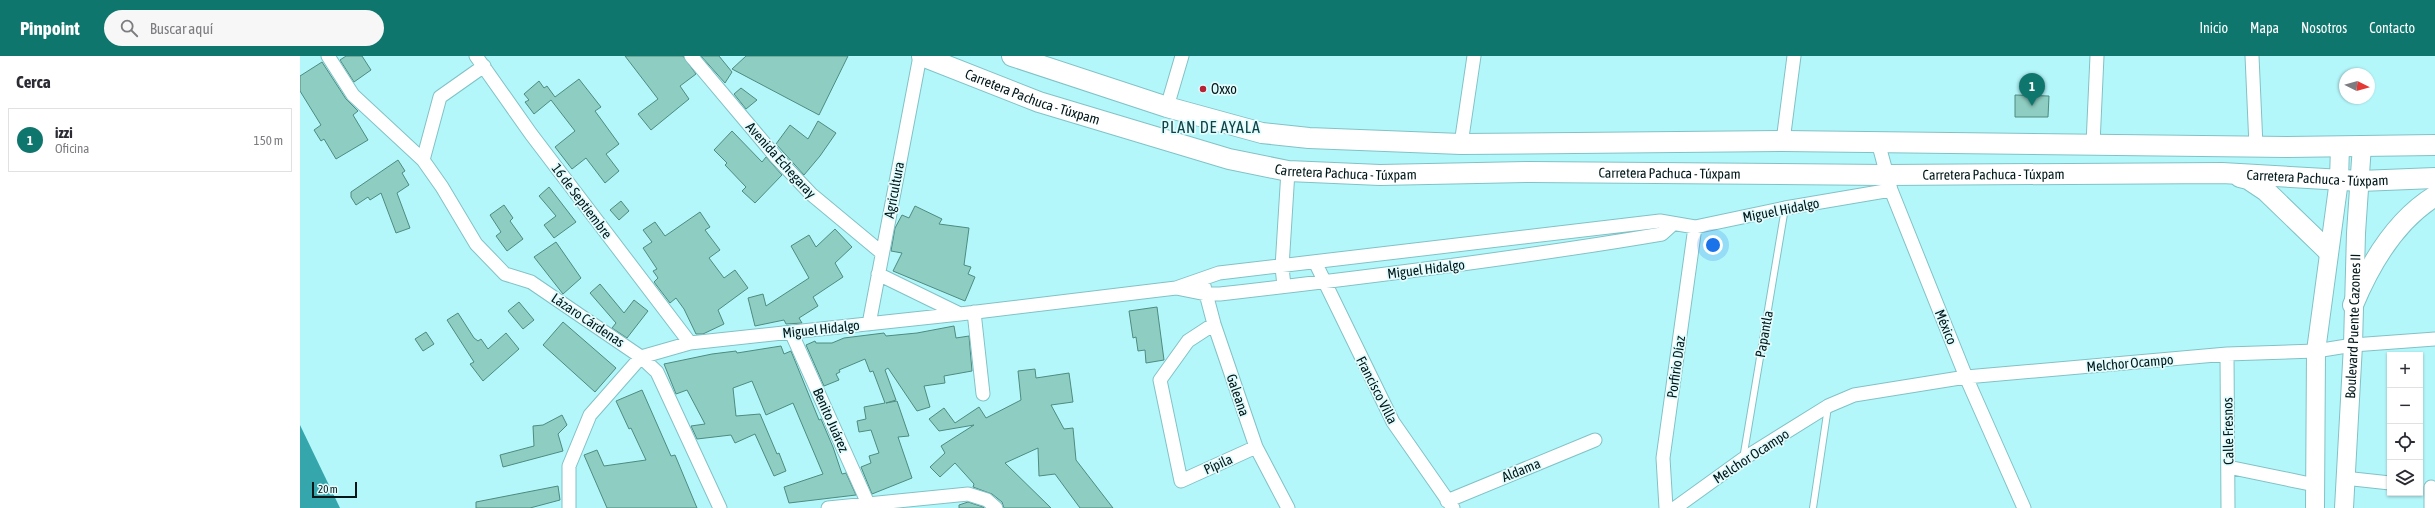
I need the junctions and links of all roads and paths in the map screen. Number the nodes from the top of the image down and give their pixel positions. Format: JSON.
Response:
{"nodes":[{"id":1,"x":328,"y":56,"type":"edge"},
{"id":2,"x":691,"y":56,"type":"edge"},
{"id":3,"x":921,"y":56,"type":"edge"},
{"id":4,"x":1012,"y":56,"type":"edge"},
{"id":5,"x":1182,"y":56,"type":"edge"},
{"id":6,"x":1474,"y":56,"type":"edge"},
{"id":7,"x":1794,"y":56,"type":"edge"},
{"id":8,"x":2097,"y":56,"type":"edge"},
{"id":9,"x":2252,"y":56,"type":"edge"},
{"id":10,"x":480,"y":61,"type":"edge"},
{"id":11,"x":1167,"y":107,"type":"junction"},
{"id":12,"x":1783,"y":141,"type":"junction"},
{"id":13,"x":1878,"y":142,"type":"junction"},
{"id":14,"x":1461,"y":144,"type":"junction"},
{"id":15,"x":2093,"y":144,"type":"junction"},
{"id":16,"x":2362,"y":145,"type":"junction"},
{"id":17,"x":2435,"y":145,"type":"edge"},
{"id":18,"x":2256,"y":146,"type":"junction"},
{"id":19,"x":2340,"y":146,"type":"junction"},
{"id":20,"x":423,"y":160,"type":"junction"},
{"id":21,"x":1288,"y":171,"type":"junction"},
{"id":22,"x":2222,"y":173,"type":"junction"},
{"id":23,"x":2435,"y":178,"type":"edge"},
{"id":24,"x":2339,"y":180,"type":"junction"},
{"id":25,"x":2360,"y":181,"type":"junction"},
{"id":26,"x":1889,"y":183,"type":"junction"},
{"id":27,"x":2435,"y":196,"type":"edge"},
{"id":28,"x":1785,"y":208,"type":"junction"},
{"id":29,"x":1672,"y":225,"type":"junction"},
{"id":30,"x":1695,"y":227,"type":"junction"},
{"id":31,"x":1533,"y":237,"type":"junction"},
{"id":32,"x":2328,"y":251,"type":"junction"},
{"id":33,"x":882,"y":253,"type":"junction"},
{"id":34,"x":1535,"y":254,"type":"junction"},
{"id":35,"x":1316,"y":264,"type":"junction"},
{"id":36,"x":1282,"y":267,"type":"junction"},
{"id":37,"x":878,"y":274,"type":"junction"},
{"id":38,"x":1203,"y":277,"type":"junction"},
{"id":39,"x":1324,"y":282,"type":"junction"},
{"id":40,"x":1284,"y":286,"type":"junction"},
{"id":41,"x":1176,"y":288,"type":"junction"},
{"id":42,"x":1206,"y":294,"type":"junction"},
{"id":43,"x":2353,"y":305,"type":"junction"},
{"id":44,"x":974,"y":312,"type":"junction"},
{"id":45,"x":960,"y":314,"type":"junction"},
{"id":46,"x":869,"y":324,"type":"junction"},
{"id":47,"x":1214,"y":324,"type":"junction"},
{"id":48,"x":791,"y":332,"type":"junction"},
{"id":49,"x":2435,"y":339,"type":"edge"},
{"id":50,"x":690,"y":343,"type":"junction"},
{"id":51,"x":2353,"y":345,"type":"junction"},
{"id":52,"x":2316,"y":351,"type":"junction"},
{"id":53,"x":2227,"y":354,"type":"junction"},
{"id":54,"x":641,"y":357,"type":"junction"},
{"id":55,"x":1966,"y":378,"type":"junction"},
{"id":56,"x":983,"y":394,"type":"dead end"},
{"id":57,"x":1828,"y":406,"type":"junction"},
{"id":58,"x":1595,"y":440,"type":"dead end"},
{"id":59,"x":1256,"y":447,"type":"junction"},
{"id":60,"x":1743,"y":459,"type":"junction"},
{"id":61,"x":2228,"y":467,"type":"junction"},
{"id":62,"x":2344,"y":478,"type":"junction"},
{"id":63,"x":2387,"y":483,"type":"edge"},
{"id":64,"x":2315,"y":485,"type":"junction"},
{"id":65,"x":2429,"y":487,"type":"edge"},
{"id":66,"x":1450,"y":504,"type":"edge"},
{"id":67,"x":869,"y":505,"type":"edge"},
{"id":68,"x":569,"y":508,"type":"edge"},
{"id":69,"x":720,"y":508,"type":"edge"},
{"id":70,"x":828,"y":508,"type":"edge"},
{"id":71,"x":996,"y":508,"type":"edge"},
{"id":72,"x":1288,"y":508,"type":"edge"},
{"id":73,"x":1666,"y":508,"type":"edge"},
{"id":74,"x":1675,"y":508,"type":"edge"},
{"id":75,"x":1813,"y":508,"type":"edge"},
{"id":76,"x":2024,"y":508,"type":"edge"},
{"id":77,"x":2228,"y":508,"type":"edge"},
{"id":78,"x":2315,"y":508,"type":"edge"},
{"id":79,"x":2344,"y":508,"type":"edge"},
{"id":80,"x":2431,"y":508,"type":"edge"}],
"edges":[{"from":1,"to":20,"type":"street","name":"Lázaro Cárdenas"},
{"from":2,"to":33,"type":"street","name":"Avenida Echegaray"},
{"from":3,"to":21,"type":"main road","name":"Carretera Pachuca - Túxpam"},
{"from":3,"to":33,"type":"street","name":"Agricultura"},
{"from":4,"to":11,"type":"main road","name":"Carretera Pachuca - Túxpam"},
{"from":5,"to":11,"type":"street"},
{"from":6,"to":14,"type":"street"},
{"from":7,"to":12,"type":"street"},
{"from":8,"to":15,"type":"street"},
{"from":9,"to":18,"type":"street"},
{"from":10,"to":20,"type":"street"},
{"from":10,"to":50,"type":"street","name":"16 de Septiembre"},
{"from":11,"to":14,"type":"main road","name":"Carretera Pachuca - Túxpam"},
{"from":12,"to":13,"type":"main road","name":"Carretera Pachuca - Túxpam"},
{"from":12,"to":14,"type":"main road","name":"Carretera Pachuca - Túxpam"},
{"from":13,"to":15,"type":"main road","name":"Carretera Pachuca - Túxpam"},
{"from":13,"to":26,"type":"street","name":"México"},
{"from":15,"to":18,"type":"main road","name":"Carretera Pachuca - Túxpam"},
{"from":16,"to":17,"type":"main road","name":"Carretera Pachuca - Túxpam"},
{"from":16,"to":19,"type":"main road","name":"Carretera Pachuca - Túxpam"},
{"from":16,"to":25,"type":"main road","name":"Boulevard Puente Cazones II"},
{"from":18,"to":19,"type":"main road","name":"Carretera Pachuca - Túxpam"},
{"from":19,"to":24,"type":"main road","name":"Boulevard Puente Cazones II"},
{"from":20,"to":54,"type":"street","name":"Lázaro Cárdenas"},
{"from":21,"to":26,"type":"main road","name":"Carretera Pachuca - Túxpam"},
{"from":21,"to":36,"type":"street"},
{"from":22,"to":24,"type":"main road","name":"Carretera Pachuca - Túxpam"},
{"from":22,"to":26,"type":"main road","name":"Carretera Pachuca - Túxpam"},
{"from":22,"to":32,"type":"main road"},
{"from":23,"to":25,"type":"main road","name":"Carretera Pachuca - Túxpam"},
{"from":24,"to":25,"type":"main road","name":"Carretera Pachuca - Túxpam"},
{"from":24,"to":32,"type":"main road","name":"Boulevard Puente Cazones II"},
{"from":25,"to":43,"type":"main road","name":"Boulevard Puente Cazones II"},
{"from":26,"to":28,"type":"street","name":"Miguel Hidalgo"},
{"from":26,"to":55,"type":"street","name":"México"},
{"from":27,"to":43,"type":"main road"},
{"from":28,"to":30,"type":"street","name":"Miguel Hidalgo"},
{"from":28,"to":60,"type":"lane","name":"Papantla"},
{"from":29,"to":30,"type":"street","name":"Miguel Hidalgo"},
{"from":29,"to":31,"type":"street","name":"Miguel Hidalgo"},
{"from":29,"to":34,"type":"street","name":"Miguel Hidalgo"},
{"from":30,"to":73,"type":"street","name":"Porfirio Díaz"},
{"from":31,"to":34,"type":"street"},
{"from":31,"to":35,"type":"street","name":"Miguel Hidalgo"},
{"from":32,"to":52,"type":"main road","name":"Boulevard Puente Cazones II"},
{"from":33,"to":37,"type":"street","name":"Agricultura"},
{"from":34,"to":39,"type":"street","name":"Miguel Hidalgo"},
{"from":35,"to":36,"type":"street","name":"Miguel Hidalgo"},
{"from":35,"to":39,"type":"street","name":"Francisco Villa"},
{"from":36,"to":38,"type":"street","name":"Miguel Hidalgo"},
{"from":36,"to":40,"type":"street"},
{"from":37,"to":45,"type":"street"},
{"from":37,"to":46,"type":"street","name":"Agricultura"},
{"from":38,"to":41,"type":"street","name":"Miguel Hidalgo"},
{"from":38,"to":42,"type":"street","name":"Galeana"},
{"from":39,"to":40,"type":"street","name":"Miguel Hidalgo"},
{"from":39,"to":66,"type":"street","name":"Francisco Villa"},
{"from":40,"to":42,"type":"street","name":"Miguel Hidalgo"},
{"from":41,"to":42,"type":"street","name":"Miguel Hidalgo"},
{"from":41,"to":44,"type":"street","name":"Miguel Hidalgo"},
{"from":42,"to":47,"type":"street","name":"Galeana"},
{"from":43,"to":51,"type":"main road","name":"Boulevard Puente Cazones II"},
{"from":44,"to":45,"type":"street","name":"Miguel Hidalgo"},
{"from":44,"to":56,"type":"street"},
{"from":45,"to":46,"type":"street","name":"Miguel Hidalgo"},
{"from":46,"to":48,"type":"street","name":"Miguel Hidalgo"},
{"from":47,"to":59,"type":"street","name":"Galeana"},
{"from":47,"to":59,"type":"street","name":"Pípila"},
{"from":48,"to":50,"type":"street","name":"Miguel Hidalgo"},
{"from":48,"to":67,"type":"street","name":"Benito Juárez"},
{"from":49,"to":51,"type":"street","name":"Melchor Ocampo"},
{"from":50,"to":54,"type":"street","name":"Miguel Hidalgo"},
{"from":51,"to":52,"type":"street","name":"Melchor Ocampo"},
{"from":51,"to":62,"type":"main road","name":"Boulevard Puente Cazones II"},
{"from":52,"to":53,"type":"street","name":"Melchor Ocampo"},
{"from":52,"to":64,"type":"main road","name":"Boulevard Puente Cazones II"},
{"from":53,"to":55,"type":"street","name":"Melchor Ocampo"},
{"from":53,"to":61,"type":"street","name":"Calle Fresnos"},
{"from":54,"to":68,"type":"street"},
{"from":54,"to":69,"type":"street","name":"Lázaro Cárdenas"},
{"from":55,"to":57,"type":"street","name":"Melchor Ocampo"},
{"from":55,"to":76,"type":"street","name":"México"},
{"from":57,"to":60,"type":"street","name":"Melchor Ocampo"},
{"from":57,"to":75,"type":"lane"},
{"from":58,"to":66,"type":"street","name":"Aldama"},
{"from":59,"to":72,"type":"street","name":"Galeana"},
{"from":60,"to":74,"type":"street","name":"Melchor Ocampo"},
{"from":61,"to":64,"type":"street"},
{"from":61,"to":77,"type":"street","name":"Calle Fresnos"},
{"from":62,"to":63,"type":"street"},
{"from":62,"to":79,"type":"main road","name":"Boulevard Puente Cazones II"},
{"from":64,"to":78,"type":"main road","name":"Boulevard Puente Cazones II"},
{"from":65,"to":80,"type":"street"},
{"from":67,"to":70,"type":"street"},
{"from":67,"to":71,"type":"street"}]}
